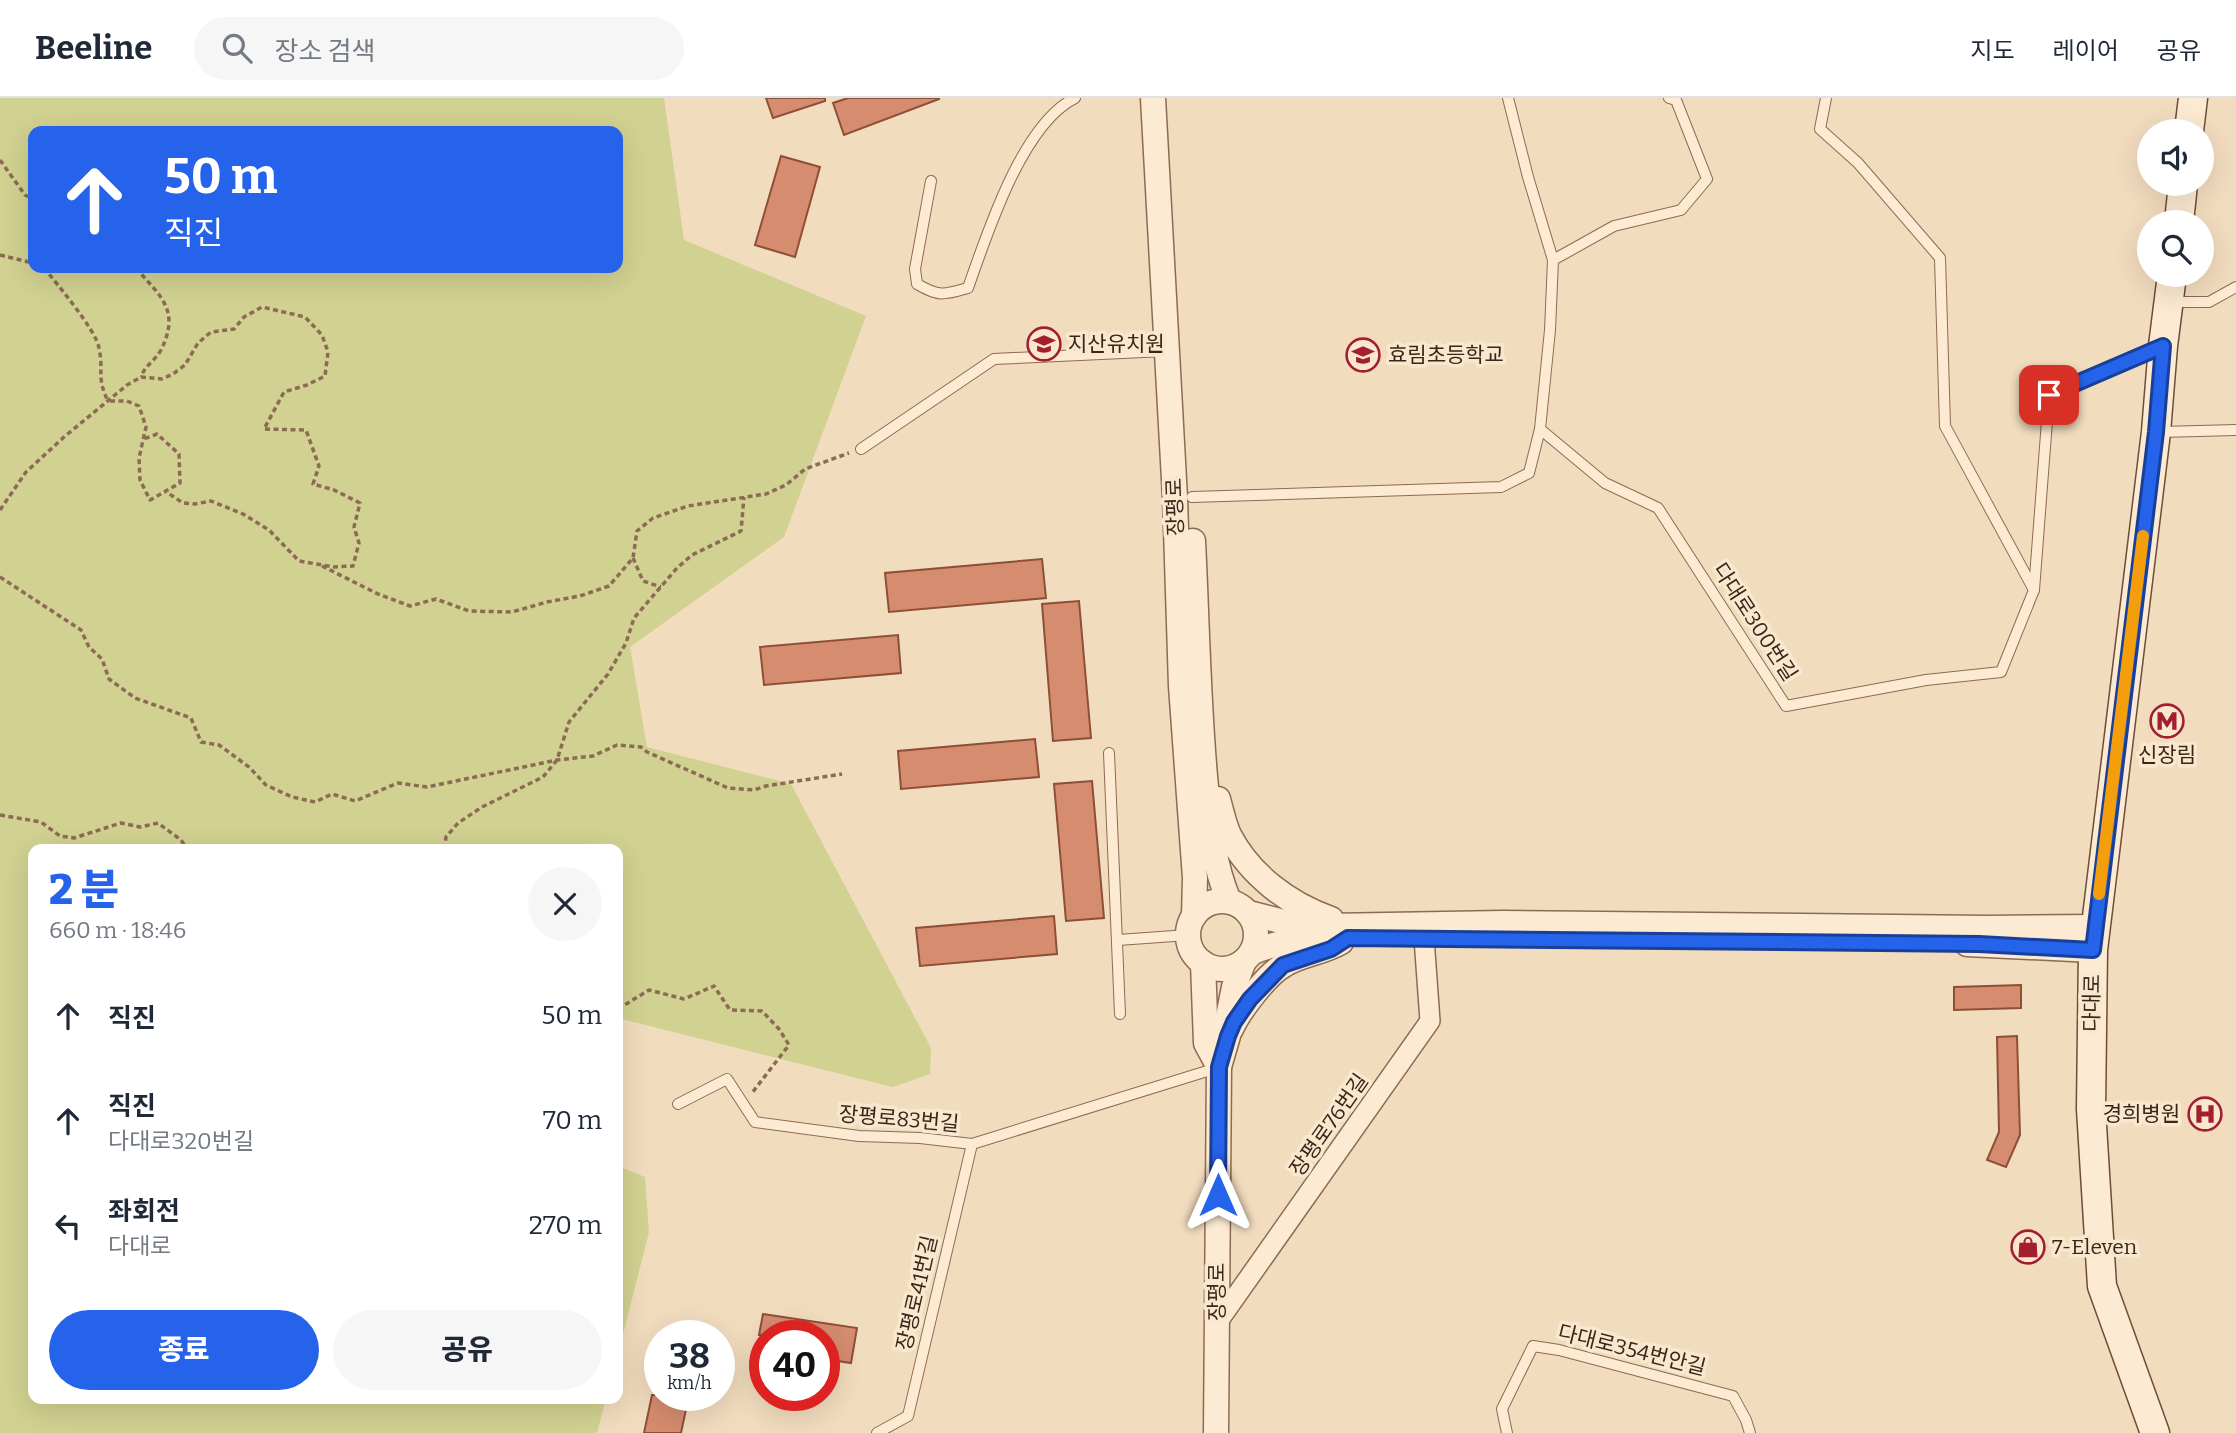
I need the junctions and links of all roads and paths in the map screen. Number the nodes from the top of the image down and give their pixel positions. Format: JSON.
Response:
{"nodes":[{"id":1,"x":1075,"y":98,"type":"edge"},
{"id":2,"x":1153,"y":98,"type":"edge"},
{"id":3,"x":1170,"y":98,"type":"edge"},
{"id":4,"x":1508,"y":98,"type":"edge"},
{"id":5,"x":1668,"y":98,"type":"edge"},
{"id":6,"x":1826,"y":98,"type":"edge"},
{"id":7,"x":2193,"y":98,"type":"edge"},
{"id":8,"x":2190,"y":119,"type":"edge"},
{"id":9,"x":0,"y":160,"type":"edge"},
{"id":10,"x":931,"y":181,"type":"dead end"},
{"id":11,"x":28,"y":196,"type":"edge"},
{"id":12,"x":0,"y":255,"type":"edge"},
{"id":13,"x":1553,"y":260,"type":"junction"},
{"id":14,"x":28,"y":262,"type":"edge"},
{"id":15,"x":48,"y":273,"type":"edge"},
{"id":16,"x":140,"y":273,"type":"edge"},
{"id":17,"x":2236,"y":287,"type":"edge"},
{"id":18,"x":2171,"y":288,"type":"edge"},
{"id":19,"x":2163,"y":346,"type":"junction"},
{"id":20,"x":1174,"y":350,"type":"junction"},
{"id":21,"x":141,"y":377,"type":"junction"},
{"id":22,"x":108,"y":401,"type":"junction"},
{"id":23,"x":1540,"y":429,"type":"junction"},
{"id":24,"x":2236,"y":430,"type":"edge"},
{"id":25,"x":2156,"y":432,"type":"junction"},
{"id":26,"x":144,"y":439,"type":"junction"},
{"id":27,"x":861,"y":449,"type":"joint"},
{"id":28,"x":165,"y":491,"type":"junction"},
{"id":29,"x":744,"y":497,"type":"junction"},
{"id":30,"x":1184,"y":498,"type":"junction"},
{"id":31,"x":0,"y":510,"type":"edge"},
{"id":32,"x":633,"y":558,"type":"junction"},
{"id":33,"x":315,"y":563,"type":"junction"},
{"id":34,"x":0,"y":577,"type":"edge"},
{"id":35,"x":661,"y":587,"type":"junction"},
{"id":36,"x":2034,"y":590,"type":"junction"},
{"id":37,"x":1109,"y":753,"type":"dead end"},
{"id":38,"x":557,"y":760,"type":"junction"},
{"id":39,"x":842,"y":774,"type":"dead end"},
{"id":40,"x":1205,"y":774,"type":"junction"},
{"id":41,"x":0,"y":815,"type":"edge"},
{"id":42,"x":184,"y":844,"type":"edge"},
{"id":43,"x":445,"y":844,"type":"edge"},
{"id":44,"x":1239,"y":907,"type":"junction"},
{"id":45,"x":1191,"y":925,"type":"junction"},
{"id":46,"x":1348,"y":932,"type":"junction"},
{"id":47,"x":1424,"y":938,"type":"junction"},
{"id":48,"x":2094,"y":938,"type":"junction"},
{"id":49,"x":1118,"y":940,"type":"junction"},
{"id":50,"x":1248,"y":957,"type":"junction"},
{"id":51,"x":1203,"y":963,"type":"junction"},
{"id":52,"x":623,"y":1006,"type":"edge"},
{"id":53,"x":1121,"y":1014,"type":"dead end"},
{"id":54,"x":1228,"y":1036,"type":"junction"},
{"id":55,"x":1219,"y":1067,"type":"junction"},
{"id":56,"x":742,"y":1102,"type":"junction"},
{"id":57,"x":678,"y":1104,"type":"dead end"},
{"id":58,"x":972,"y":1144,"type":"junction"},
{"id":59,"x":1217,"y":1323,"type":"junction"},
{"id":60,"x":1213,"y":1427,"type":"edge"},
{"id":61,"x":877,"y":1433,"type":"edge"},
{"id":62,"x":1507,"y":1433,"type":"edge"},
{"id":63,"x":1750,"y":1433,"type":"edge"},
{"id":64,"x":2155,"y":1433,"type":"edge"}],
"edges":[{"from":1,"to":10,"type":"lane"},
{"from":2,"to":20,"type":"street","name":"장평로"},
{"from":3,"to":20,"type":"street","name":"장평로"},
{"from":4,"to":13,"type":"lane"},
{"from":5,"to":13,"type":"lane"},
{"from":6,"to":36,"type":"lane"},
{"from":7,"to":8,"type":"main road"},
{"from":9,"to":11,"type":"path"},
{"from":12,"to":14,"type":"path"},
{"from":13,"to":23,"type":"lane"},
{"from":15,"to":22,"type":"path"},
{"from":16,"to":21,"type":"path"},
{"from":17,"to":18,"type":"lane"},
{"from":18,"to":19,"type":"main road","name":"다대로"},
{"from":19,"to":25,"type":"main road","name":"다대로"},
{"from":19,"to":36,"type":"lane","name":"다대로300번길"},
{"from":20,"to":27,"type":"lane"},
{"from":20,"to":30,"type":"street","name":"장평로"},
{"from":21,"to":22,"type":"path"},
{"from":21,"to":33,"type":"path"},
{"from":22,"to":26,"type":"path"},
{"from":22,"to":31,"type":"path"},
{"from":23,"to":30,"type":"lane"},
{"from":23,"to":36,"type":"lane","name":"다대로300번길"},
{"from":24,"to":25,"type":"lane"},
{"from":25,"to":48,"type":"main road","name":"다대로"},
{"from":26,"to":28,"type":"path"},
{"from":26,"to":28,"type":"path"},
{"from":27,"to":29,"type":"path"},
{"from":28,"to":33,"type":"path"},
{"from":29,"to":32,"type":"path"},
{"from":29,"to":35,"type":"path"},
{"from":30,"to":40,"type":"street","name":"장평로"},
{"from":30,"to":45,"type":"street","name":"장평로"},
{"from":32,"to":33,"type":"path"},
{"from":32,"to":35,"type":"path"},
{"from":34,"to":38,"type":"path"},
{"from":35,"to":38,"type":"path"},
{"from":37,"to":49,"type":"lane"},
{"from":38,"to":39,"type":"path"},
{"from":38,"to":43,"type":"path"},
{"from":40,"to":44,"type":"street","name":"장평로"},
{"from":40,"to":46,"type":"street"},
{"from":41,"to":42,"type":"path"},
{"from":44,"to":45,"type":"street"},
{"from":44,"to":46,"type":"street"},
{"from":44,"to":50,"type":"street"},
{"from":45,"to":49,"type":"lane"},
{"from":45,"to":51,"type":"street"},
{"from":46,"to":47,"type":"street"},
{"from":46,"to":48,"type":"street"},
{"from":46,"to":50,"type":"street"},
{"from":46,"to":54,"type":"street"},
{"from":47,"to":48,"type":"street"},
{"from":47,"to":59,"type":"street","name":"장평로76번길"},
{"from":48,"to":64,"type":"main road","name":"다대로"},
{"from":49,"to":53,"type":"lane"},
{"from":50,"to":51,"type":"street"},
{"from":50,"to":54,"type":"street"},
{"from":51,"to":55,"type":"street"},
{"from":52,"to":56,"type":"path"},
{"from":54,"to":55,"type":"street"},
{"from":55,"to":58,"type":"lane","name":"장평로83번길"},
{"from":55,"to":59,"type":"street","name":"장평로"},
{"from":56,"to":57,"type":"lane","name":"장평로83번길"},
{"from":56,"to":58,"type":"lane","name":"장평로83번길"},
{"from":58,"to":61,"type":"lane","name":"장평로41번길"},
{"from":59,"to":60,"type":"street","name":"장평로"},
{"from":62,"to":63,"type":"lane","name":"다대로354번안길"}]}
